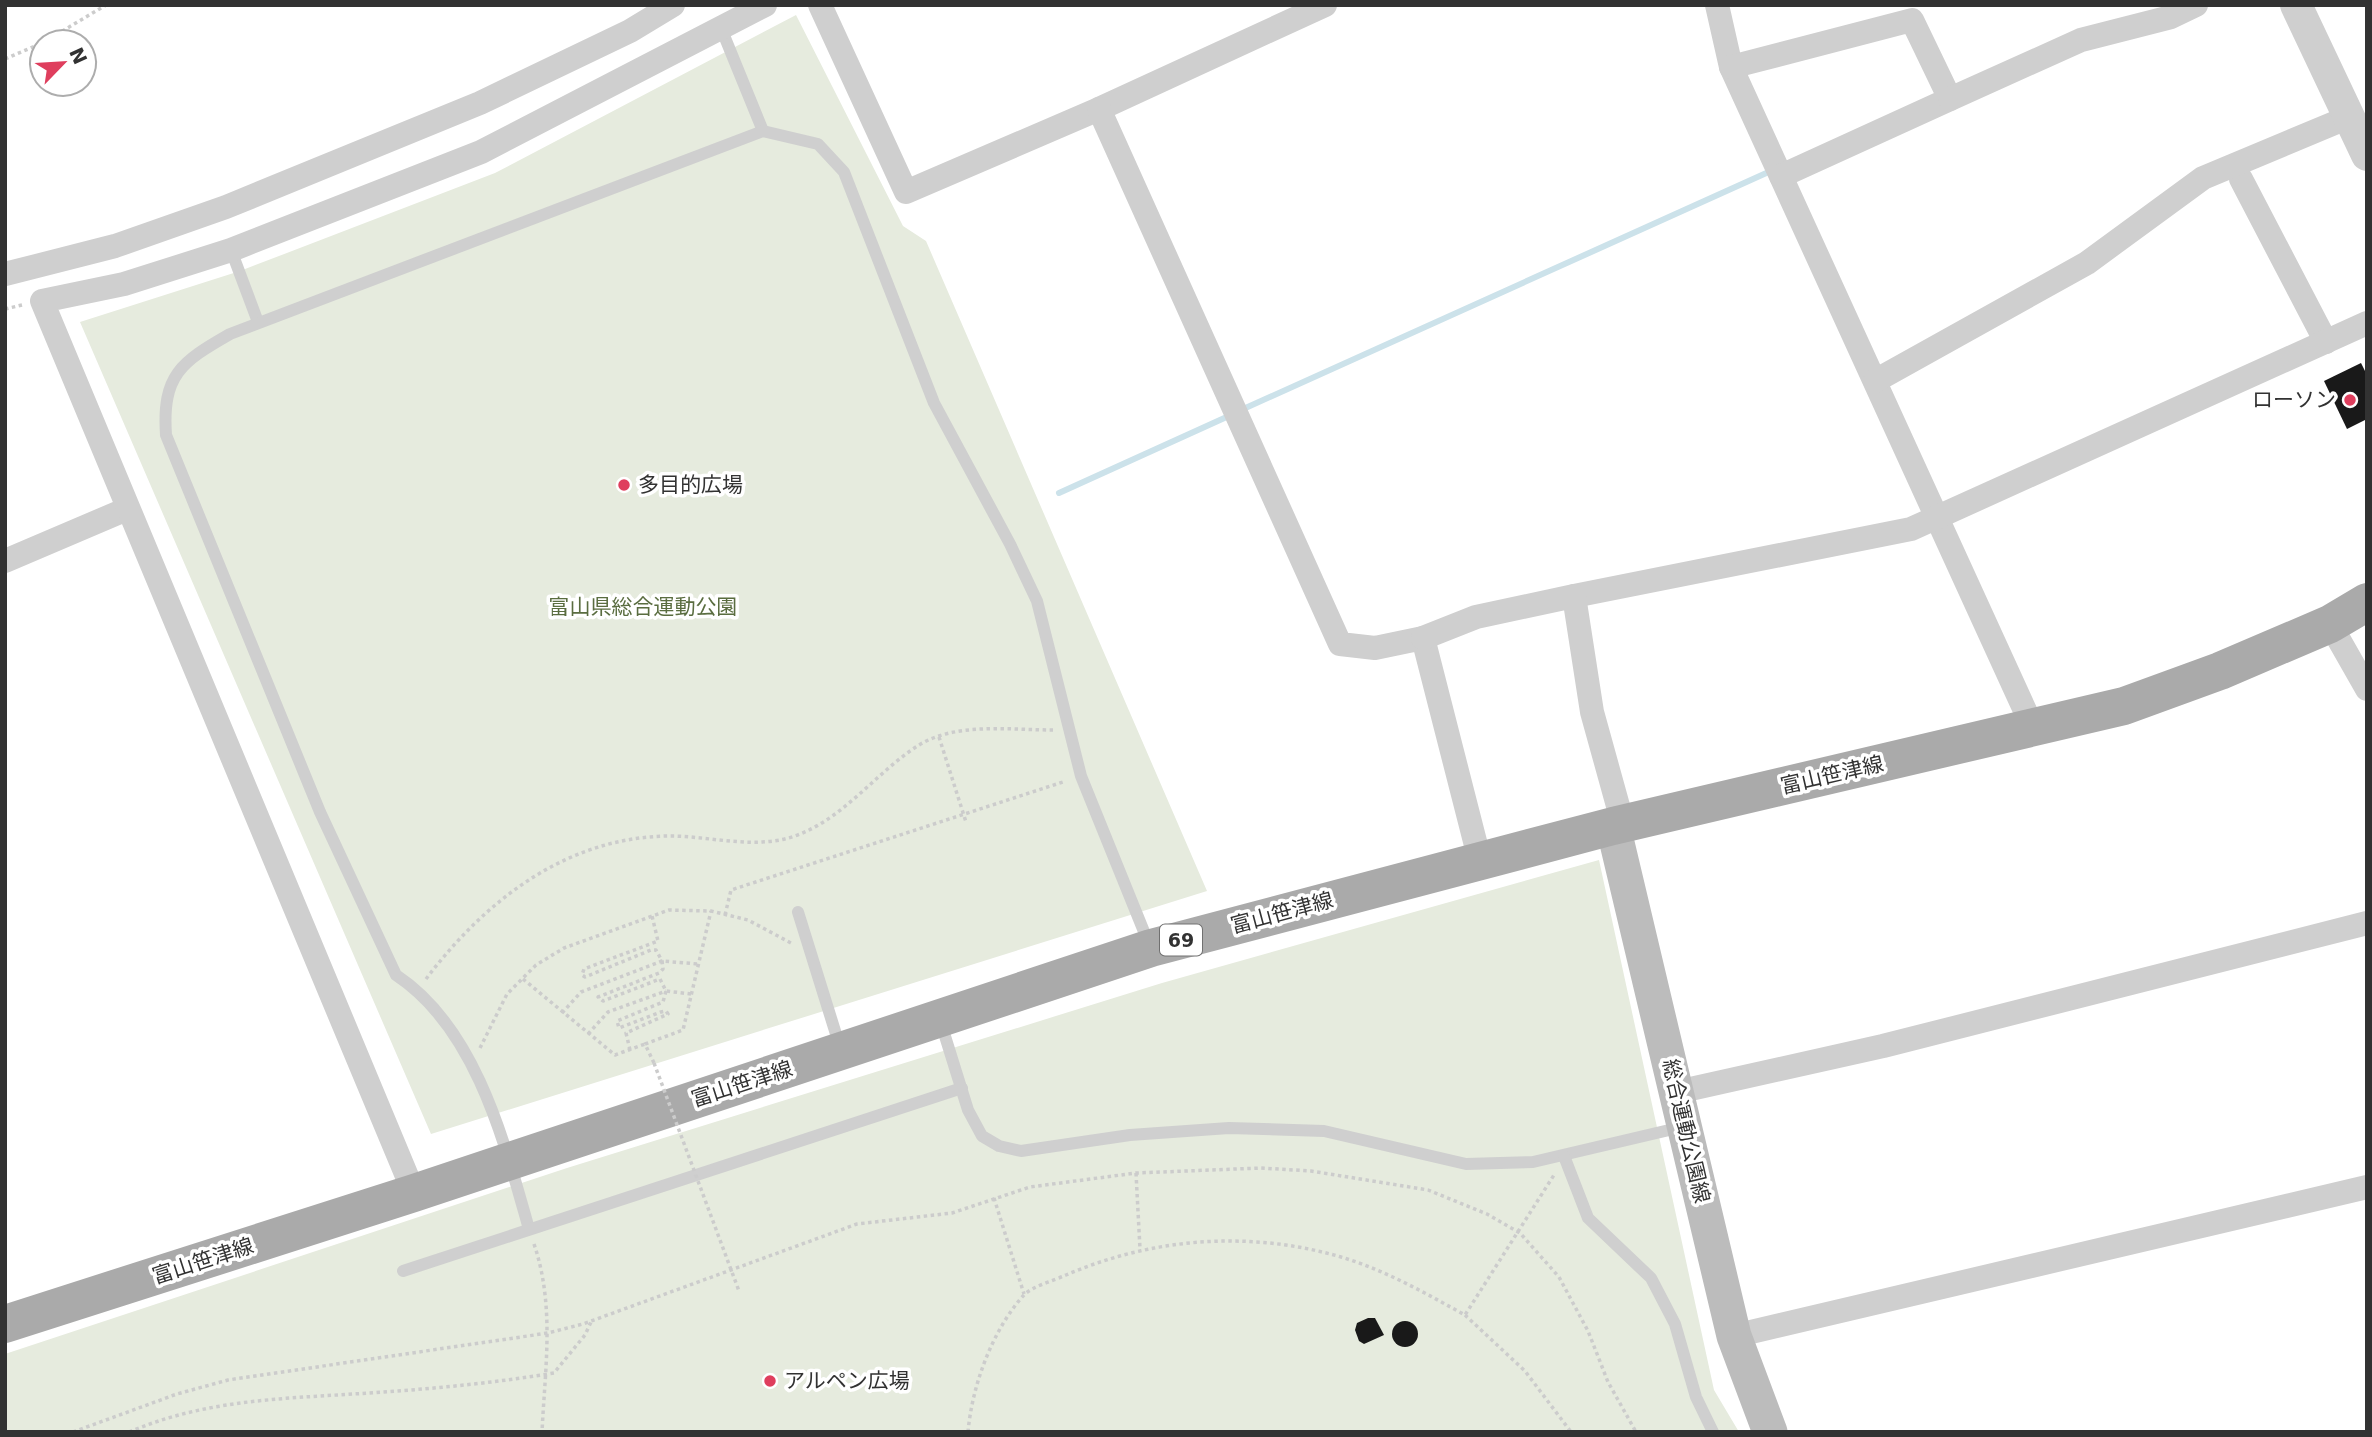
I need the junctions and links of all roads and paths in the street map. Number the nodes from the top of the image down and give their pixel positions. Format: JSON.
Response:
{"nodes":[{"id":1,"x":106,"y":5,"type":"edge"},
{"id":2,"x":673,"y":5,"type":"edge"},
{"id":3,"x":765,"y":5,"type":"edge"},
{"id":4,"x":820,"y":5,"type":"edge"},
{"id":5,"x":1325,"y":5,"type":"edge"},
{"id":6,"x":1717,"y":5,"type":"edge"},
{"id":7,"x":2196,"y":5,"type":"edge"},
{"id":8,"x":2296,"y":5,"type":"edge"},
{"id":9,"x":68,"y":28,"type":"edge"},
{"id":10,"x":721,"y":28,"type":"junction"},
{"id":11,"x":28,"y":49,"type":"edge"},
{"id":12,"x":5,"y":59,"type":"edge"},
{"id":13,"x":1731,"y":67,"type":"junction"},
{"id":14,"x":1948,"y":93,"type":"junction"},
{"id":15,"x":1099,"y":109,"type":"junction"},
{"id":16,"x":2348,"y":117,"type":"junction"},
{"id":17,"x":763,"y":131,"type":"junction"},
{"id":18,"x":2367,"y":155,"type":"edge"},
{"id":19,"x":1779,"y":171,"type":"junction"},
{"id":20,"x":2241,"y":179,"type":"dead end"},
{"id":21,"x":231,"y":250,"type":"junction"},
{"id":22,"x":5,"y":274,"type":"edge"},
{"id":23,"x":258,"y":322,"type":"junction"},
{"id":24,"x":2367,"y":323,"type":"edge"},
{"id":25,"x":2326,"y":342,"type":"junction"},
{"id":26,"x":1875,"y":381,"type":"junction"},
{"id":27,"x":127,"y":509,"type":"junction"},
{"id":28,"x":1938,"y":519,"type":"junction"},
{"id":29,"x":5,"y":561,"type":"edge"},
{"id":30,"x":1574,"y":596,"type":"junction"},
{"id":31,"x":2367,"y":602,"type":"edge"},
{"id":32,"x":2330,"y":624,"type":"junction"},
{"id":33,"x":1423,"y":638,"type":"junction"},
{"id":34,"x":2367,"y":689,"type":"edge"},
{"id":35,"x":2033,"y":728,"type":"junction"},
{"id":36,"x":1067,"y":730,"type":"junction"},
{"id":37,"x":939,"y":737,"type":"junction"},
{"id":38,"x":1081,"y":776,"type":"junction"},
{"id":39,"x":964,"y":814,"type":"junction"},
{"id":40,"x":966,"y":822,"type":"dead end"},
{"id":41,"x":1618,"y":825,"type":"junction"},
{"id":42,"x":1480,"y":861,"type":"junction"},
{"id":43,"x":711,"y":911,"type":"junction"},
{"id":44,"x":798,"y":912,"type":"dead end"},
{"id":45,"x":725,"y":915,"type":"junction"},
{"id":46,"x":652,"y":916,"type":"junction"},
{"id":47,"x":2367,"y":923,"type":"edge"},
{"id":48,"x":1151,"y":948,"type":"junction"},
{"id":49,"x":811,"y":954,"type":"junction"},
{"id":50,"x":662,"y":961,"type":"junction"},
{"id":51,"x":698,"y":964,"type":"junction"},
{"id":52,"x":522,"y":979,"type":"junction"},
{"id":53,"x":418,"y":990,"type":"junction"},
{"id":54,"x":666,"y":991,"type":"junction"},
{"id":55,"x":691,"y":994,"type":"junction"},
{"id":56,"x":562,"y":1013,"type":"junction"},
{"id":57,"x":939,"y":1018,"type":"junction"},
{"id":58,"x":588,"y":1034,"type":"junction"},
{"id":59,"x":645,"y":1044,"type":"junction"},
{"id":60,"x":630,"y":1050,"type":"junction"},
{"id":61,"x":842,"y":1051,"type":"junction"},
{"id":62,"x":471,"y":1067,"type":"junction"},
{"id":63,"x":962,"y":1088,"type":"junction"},
{"id":64,"x":1677,"y":1092,"type":"junction"},
{"id":65,"x":1686,"y":1126,"type":"junction"},
{"id":66,"x":1564,"y":1156,"type":"junction"},
{"id":67,"x":509,"y":1161,"type":"junction"},
{"id":68,"x":1136,"y":1173,"type":"junction"},
{"id":69,"x":1554,"y":1175,"type":"dead end"},
{"id":70,"x":2367,"y":1187,"type":"edge"},
{"id":71,"x":414,"y":1193,"type":"junction"},
{"id":72,"x":994,"y":1198,"type":"junction"},
{"id":73,"x":529,"y":1229,"type":"junction"},
{"id":74,"x":1520,"y":1233,"type":"junction"},
{"id":75,"x":1140,"y":1249,"type":"junction"},
{"id":76,"x":403,"y":1271,"type":"dead end"},
{"id":77,"x":739,"y":1292,"type":"dead end"},
{"id":78,"x":1024,"y":1294,"type":"junction"},
{"id":79,"x":1465,"y":1315,"type":"junction"},
{"id":80,"x":592,"y":1320,"type":"junction"},
{"id":81,"x":5,"y":1324,"type":"edge"},
{"id":82,"x":548,"y":1334,"type":"junction"},
{"id":83,"x":1734,"y":1336,"type":"junction"},
{"id":84,"x":545,"y":1374,"type":"junction"},
{"id":85,"x":73,"y":1432,"type":"edge"},
{"id":86,"x":129,"y":1432,"type":"edge"},
{"id":87,"x":542,"y":1432,"type":"edge"},
{"id":88,"x":968,"y":1432,"type":"edge"},
{"id":89,"x":1571,"y":1432,"type":"edge"},
{"id":90,"x":1636,"y":1432,"type":"edge"},
{"id":91,"x":1713,"y":1432,"type":"edge"},
{"id":92,"x":1770,"y":1432,"type":"edge"}],
"edges":[{"from":1,"to":9,"type":"path"},
{"from":2,"to":22,"type":"street"},
{"from":3,"to":10,"type":"street"},
{"from":4,"to":15,"type":"street"},
{"from":5,"to":15,"type":"street"},
{"from":6,"to":13,"type":"street"},
{"from":7,"to":14,"type":"street"},
{"from":8,"to":16,"type":"street"},
{"from":10,"to":17,"type":"lane"},
{"from":10,"to":21,"type":"street"},
{"from":11,"to":12,"type":"path"},
{"from":13,"to":14,"type":"street"},
{"from":13,"to":19,"type":"street"},
{"from":14,"to":19,"type":"street"},
{"from":15,"to":33,"type":"street"},
{"from":16,"to":18,"type":"street"},
{"from":16,"to":26,"type":"street"},
{"from":17,"to":23,"type":"lane"},
{"from":17,"to":36,"type":"lane"},
{"from":19,"to":26,"type":"street"},
{"from":20,"to":25,"type":"street"},
{"from":21,"to":23,"type":"lane"},
{"from":21,"to":27,"type":"street"},
{"from":23,"to":53,"type":"lane"},
{"from":24,"to":25,"type":"street"},
{"from":25,"to":28,"type":"street"},
{"from":26,"to":28,"type":"street"},
{"from":27,"to":29,"type":"street"},
{"from":27,"to":71,"type":"street"},
{"from":28,"to":30,"type":"street"},
{"from":28,"to":35,"type":"street"},
{"from":30,"to":33,"type":"street"},
{"from":30,"to":41,"type":"street"},
{"from":31,"to":32,"type":"main road","name":"富山笹津線","number":"69"},
{"from":32,"to":34,"type":"street"},
{"from":32,"to":35,"type":"main road","name":"富山笹津線","number":"69"},
{"from":33,"to":42,"type":"street"},
{"from":35,"to":41,"type":"main road","name":"富山笹津線","number":"69"},
{"from":36,"to":37,"type":"path"},
{"from":36,"to":38,"type":"lane"},
{"from":37,"to":39,"type":"path"},
{"from":37,"to":53,"type":"path"},
{"from":38,"to":39,"type":"path"},
{"from":38,"to":48,"type":"lane"},
{"from":39,"to":40,"type":"path"},
{"from":39,"to":45,"type":"path"},
{"from":41,"to":42,"type":"main road","name":"富山笹津線","number":"69"},
{"from":41,"to":64,"type":"main road","name":"総合運動公園線"},
{"from":42,"to":48,"type":"main road","name":"富山笹津線","number":"69"},
{"from":43,"to":45,"type":"path"},
{"from":43,"to":46,"type":"path"},
{"from":43,"to":51,"type":"path"},
{"from":44,"to":49,"type":"lane"},
{"from":45,"to":49,"type":"path"},
{"from":46,"to":50,"type":"path"},
{"from":46,"to":52,"type":"path"},
{"from":47,"to":64,"type":"street"},
{"from":48,"to":57,"type":"main road","name":"富山笹津線","number":"69"},
{"from":49,"to":61,"type":"lane"},
{"from":50,"to":51,"type":"path"},
{"from":50,"to":54,"type":"path"},
{"from":50,"to":56,"type":"path"},
{"from":51,"to":55,"type":"path"},
{"from":52,"to":56,"type":"path"},
{"from":52,"to":62,"type":"path"},
{"from":53,"to":62,"type":"lane"},
{"from":54,"to":55,"type":"path"},
{"from":54,"to":58,"type":"path"},
{"from":54,"to":60,"type":"path"},
{"from":55,"to":59,"type":"path"},
{"from":56,"to":58,"type":"path"},
{"from":57,"to":61,"type":"main road","name":"富山笹津線","number":"69"},
{"from":57,"to":63,"type":"lane"},
{"from":58,"to":60,"type":"path"},
{"from":59,"to":60,"type":"path"},
{"from":59,"to":77,"type":"path","bridge":true},
{"from":61,"to":67,"type":"main road","name":"富山笹津線","number":"69"},
{"from":62,"to":67,"type":"lane"},
{"from":63,"to":66,"type":"lane"},
{"from":63,"to":73,"type":"lane"},
{"from":64,"to":65,"type":"main road","name":"総合運動公園線"},
{"from":65,"to":66,"type":"lane"},
{"from":65,"to":83,"type":"main road","name":"総合運動公園線"},
{"from":66,"to":91,"type":"lane"},
{"from":67,"to":71,"type":"main road","name":"富山笹津線","number":"69"},
{"from":67,"to":73,"type":"lane"},
{"from":68,"to":72,"type":"path"},
{"from":68,"to":74,"type":"path"},
{"from":68,"to":75,"type":"path"},
{"from":69,"to":74,"type":"path"},
{"from":70,"to":83,"type":"street"},
{"from":71,"to":81,"type":"main road","name":"富山笹津線","number":"69"},
{"from":72,"to":78,"type":"path"},
{"from":72,"to":80,"type":"path"},
{"from":73,"to":76,"type":"lane"},
{"from":73,"to":82,"type":"path"},
{"from":74,"to":79,"type":"path"},
{"from":74,"to":90,"type":"path"},
{"from":75,"to":78,"type":"path"},
{"from":75,"to":79,"type":"path"},
{"from":78,"to":88,"type":"path"},
{"from":79,"to":89,"type":"path"},
{"from":80,"to":82,"type":"path"},
{"from":80,"to":84,"type":"path"},
{"from":82,"to":84,"type":"path"},
{"from":82,"to":85,"type":"path"},
{"from":83,"to":92,"type":"main road","name":"総合運動公園線"},
{"from":84,"to":86,"type":"path"},
{"from":84,"to":87,"type":"path"}]}
